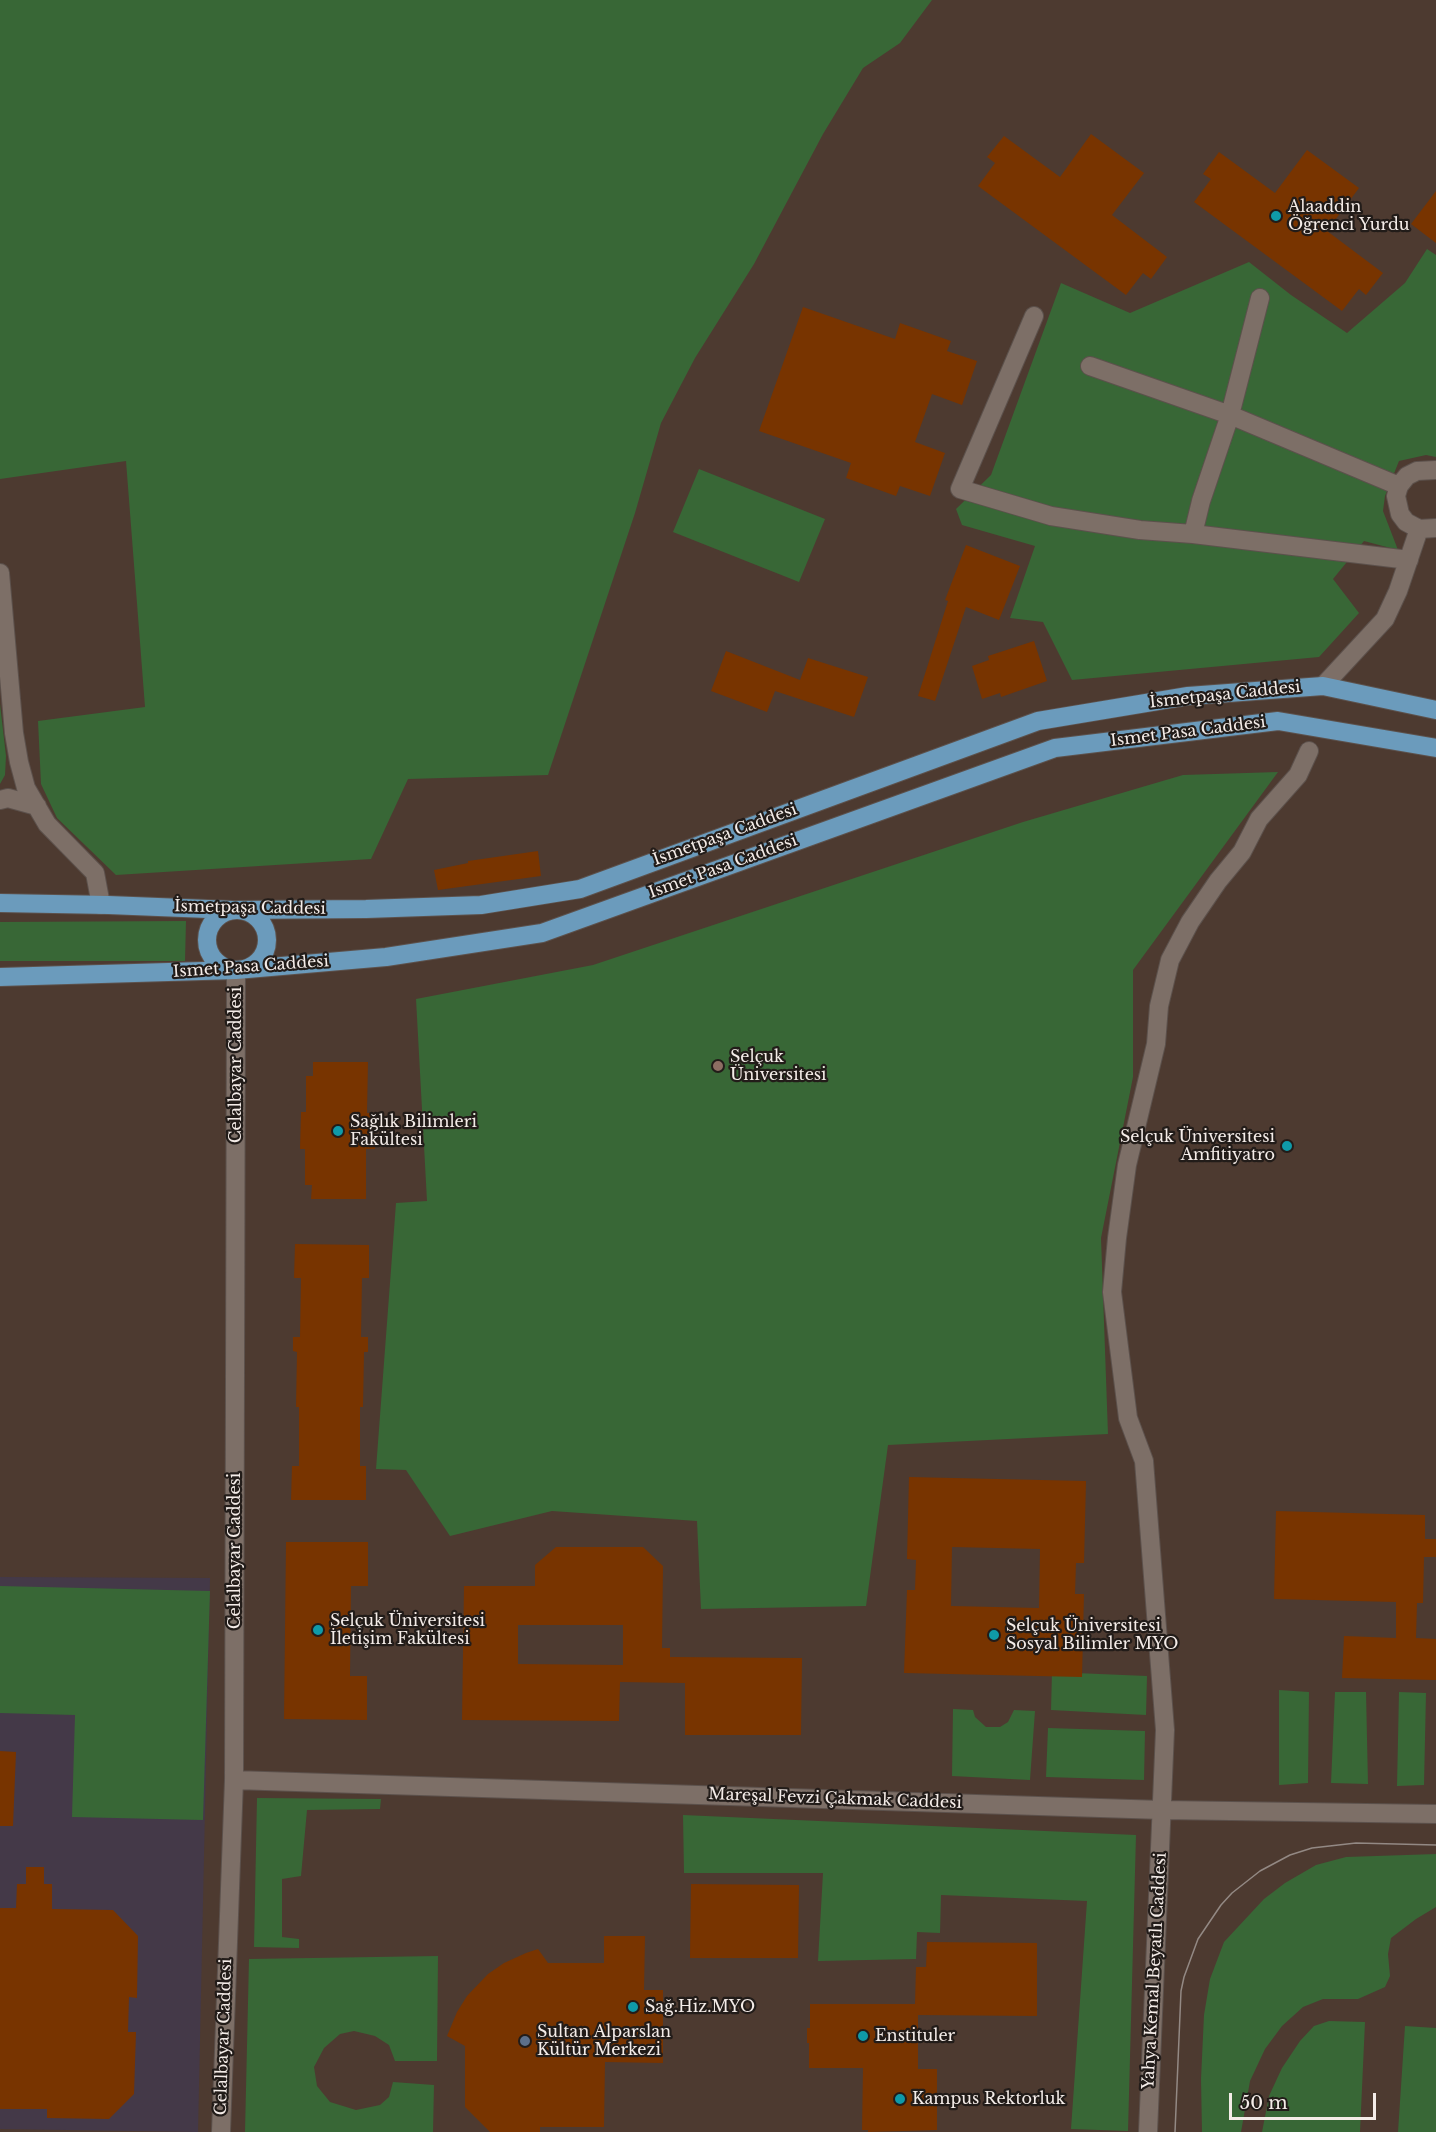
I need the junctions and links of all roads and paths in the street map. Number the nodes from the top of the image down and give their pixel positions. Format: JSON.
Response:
{"nodes":[{"id":1,"x":1260,"y":298,"type":"dead end"},
{"id":2,"x":1034,"y":316,"type":"dead end"},
{"id":3,"x":1089,"y":366,"type":"dead end"},
{"id":4,"x":1230,"y":415,"type":"junction"},
{"id":5,"x":1436,"y":470,"type":"edge"},
{"id":6,"x":1399,"y":486,"type":"junction"},
{"id":7,"x":1427,"y":529,"type":"edge"},
{"id":8,"x":1193,"y":534,"type":"junction"},
{"id":9,"x":1409,"y":560,"type":"junction"},
{"id":10,"x":0,"y":573,"type":"edge"},
{"id":11,"x":1323,"y":686,"type":"junction"},
{"id":12,"x":1436,"y":710,"type":"edge"},
{"id":13,"x":1436,"y":748,"type":"edge"},
{"id":14,"x":1310,"y":752,"type":"dead end"},
{"id":15,"x":3,"y":797,"type":"edge"},
{"id":16,"x":37,"y":806,"type":"junction"},
{"id":17,"x":0,"y":903,"type":"edge"},
{"id":18,"x":101,"y":905,"type":"junction"},
{"id":19,"x":233,"y":910,"type":"junction"},
{"id":20,"x":236,"y":970,"type":"junction"},
{"id":21,"x":0,"y":977,"type":"edge"},
{"id":22,"x":234,"y":1780,"type":"junction"},
{"id":23,"x":1162,"y":1810,"type":"junction"},
{"id":24,"x":1436,"y":1814,"type":"edge"},
{"id":25,"x":221,"y":2132,"type":"edge"},
{"id":26,"x":1148,"y":2132,"type":"edge"}],
"edges":[{"from":1,"to":4,"type":"street"},
{"from":2,"to":8,"type":"street"},
{"from":3,"to":4,"type":"street"},
{"from":4,"to":6,"type":"street"},
{"from":4,"to":8,"type":"street"},
{"from":5,"to":6,"type":"street"},
{"from":6,"to":7,"type":"street"},
{"from":7,"to":9,"type":"street"},
{"from":8,"to":9,"type":"street"},
{"from":9,"to":11,"type":"street"},
{"from":10,"to":16,"type":"street"},
{"from":11,"to":12,"type":"main road","name":"İsmetpaşa Caddesi"},
{"from":11,"to":19,"type":"main road","name":"İsmetpaşa Caddesi"},
{"from":13,"to":20,"type":"main road","name":"Ismet Pasa Caddesi"},
{"from":14,"to":23,"type":"street","name":"Yahya Kemal Beyatlı Caddesi"},
{"from":15,"to":16,"type":"street"},
{"from":16,"to":18,"type":"street"},
{"from":17,"to":18,"type":"main road","name":"İsmetpaşa Caddesi"},
{"from":18,"to":19,"type":"main road","name":"İsmetpaşa Caddesi"},
{"from":19,"to":20,"type":"main road"},
{"from":19,"to":20,"type":"main road"},
{"from":20,"to":21,"type":"main road","name":"Ismet Pasa Caddesi"},
{"from":20,"to":22,"type":"street","name":"Celalbayar Caddesi"},
{"from":22,"to":23,"type":"street","name":"Mareşal Fevzi Çakmak Caddesi"},
{"from":22,"to":25,"type":"street","name":"Celalbayar Caddesi"},
{"from":23,"to":24,"type":"street","name":"Mareşal Fevzi Çakmak Caddesi"},
{"from":23,"to":26,"type":"street","name":"Yahya Kemal Beyatlı Caddesi"}]}
